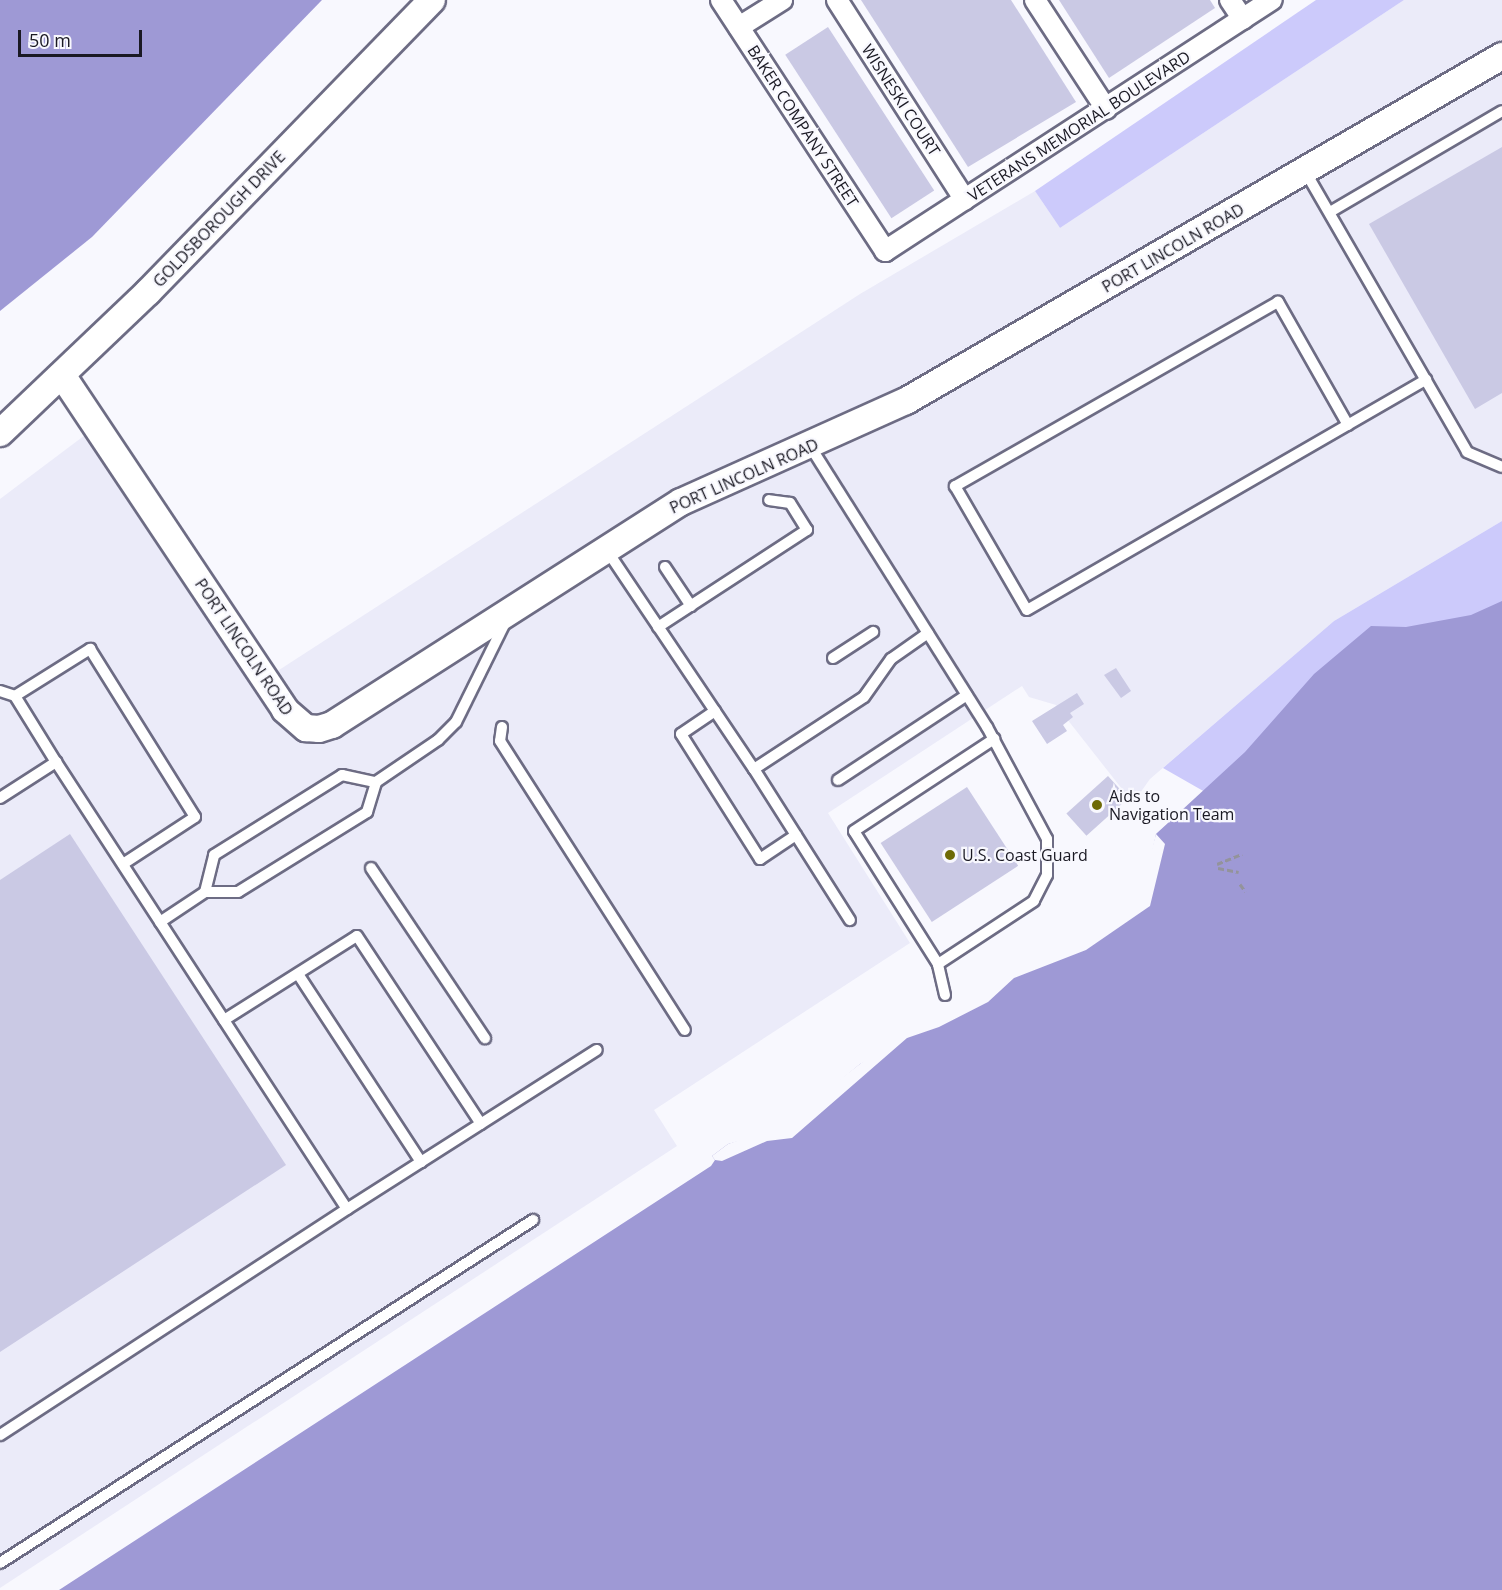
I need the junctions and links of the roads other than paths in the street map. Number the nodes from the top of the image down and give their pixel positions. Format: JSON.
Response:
{"nodes":[{"id":1,"x":432,"y":0,"type":"edge"},
{"id":2,"x":721,"y":0,"type":"edge"},
{"id":3,"x":782,"y":0,"type":"edge"},
{"id":4,"x":837,"y":0,"type":"edge"},
{"id":5,"x":1035,"y":0,"type":"edge"},
{"id":6,"x":1230,"y":0,"type":"edge"},
{"id":7,"x":1272,"y":0,"type":"edge"},
{"id":8,"x":1243,"y":19,"type":"junction"},
{"id":9,"x":739,"y":27,"type":"junction"},
{"id":10,"x":1502,"y":56,"type":"edge"},
{"id":11,"x":1106,"y":109,"type":"junction"},
{"id":12,"x":1502,"y":111,"type":"edge"},
{"id":13,"x":1305,"y":171,"type":"junction"},
{"id":14,"x":965,"y":200,"type":"junction"},
{"id":15,"x":1330,"y":212,"type":"junction"},
{"id":16,"x":885,"y":251,"type":"joint"},
{"id":17,"x":62,"y":375,"type":"junction"},
{"id":18,"x":1426,"y":380,"type":"junction"},
{"id":19,"x":1348,"y":425,"type":"junction"},
{"id":20,"x":0,"y":433,"type":"edge"},
{"id":21,"x":810,"y":446,"type":"junction"},
{"id":22,"x":1502,"y":467,"type":"edge"},
{"id":23,"x":769,"y":500,"type":"dead end"},
{"id":24,"x":605,"y":548,"type":"junction"},
{"id":25,"x":665,"y":567,"type":"dead end"},
{"id":26,"x":513,"y":606,"type":"junction"},
{"id":27,"x":691,"y":606,"type":"junction"},
{"id":28,"x":658,"y":627,"type":"junction"},
{"id":29,"x":873,"y":632,"type":"dead end"},
{"id":30,"x":928,"y":633,"type":"junction"},
{"id":31,"x":833,"y":658,"type":"dead end"},
{"id":32,"x":0,"y":691,"type":"edge"},
{"id":33,"x":967,"y":695,"type":"junction"},
{"id":34,"x":15,"y":696,"type":"junction"},
{"id":35,"x":715,"y":711,"type":"junction"},
{"id":36,"x":502,"y":727,"type":"dead end"},
{"id":37,"x":994,"y":739,"type":"junction"},
{"id":38,"x":56,"y":762,"type":"junction"},
{"id":39,"x":754,"y":769,"type":"junction"},
{"id":40,"x":838,"y":780,"type":"dead end"},
{"id":41,"x":376,"y":782,"type":"junction"},
{"id":42,"x":0,"y":798,"type":"edge"},
{"id":43,"x":796,"y":835,"type":"junction"},
{"id":44,"x":123,"y":864,"type":"junction"},
{"id":45,"x":371,"y":868,"type":"dead end"},
{"id":46,"x":205,"y":892,"type":"junction"},
{"id":47,"x":850,"y":920,"type":"dead end"},
{"id":48,"x":160,"y":922,"type":"junction"},
{"id":49,"x":938,"y":964,"type":"junction"},
{"id":50,"x":298,"y":974,"type":"junction"},
{"id":51,"x":945,"y":995,"type":"dead end"},
{"id":52,"x":224,"y":1020,"type":"junction"},
{"id":53,"x":685,"y":1030,"type":"dead end"},
{"id":54,"x":485,"y":1038,"type":"dead end"},
{"id":55,"x":597,"y":1050,"type":"dead end"},
{"id":56,"x":481,"y":1124,"type":"junction"},
{"id":57,"x":421,"y":1162,"type":"junction"},
{"id":58,"x":347,"y":1209,"type":"junction"},
{"id":59,"x":533,"y":1220,"type":"dead end"},
{"id":60,"x":0,"y":1435,"type":"edge"},
{"id":61,"x":0,"y":1563,"type":"edge"}],
"edges":[{"from":1,"to":17,"type":"street","name":"GOLDSBOROUGH DRIVE"},
{"from":2,"to":9,"type":"street","name":"BAKER COMPANY STREET"},
{"from":3,"to":9,"type":"street"},
{"from":4,"to":14,"type":"street","name":"WISNESKI COURT"},
{"from":5,"to":11,"type":"street"},
{"from":6,"to":8,"type":"street"},
{"from":7,"to":8,"type":"street","name":"VETERANS MEMORIAL BOULEVARD"},
{"from":8,"to":11,"type":"street","name":"VETERANS MEMORIAL BOULEVARD"},
{"from":9,"to":16,"type":"street","name":"BAKER COMPANY STREET"},
{"from":10,"to":13,"type":"street","name":"PORT LINCOLN ROAD"},
{"from":11,"to":14,"type":"street","name":"VETERANS MEMORIAL BOULEVARD"},
{"from":12,"to":15,"type":"lane"},
{"from":13,"to":15,"type":"lane"},
{"from":13,"to":21,"type":"street","name":"PORT LINCOLN ROAD"},
{"from":14,"to":16,"type":"street","name":"VETERANS MEMORIAL BOULEVARD"},
{"from":15,"to":18,"type":"lane"},
{"from":17,"to":20,"type":"street","name":"GOLDSBOROUGH DRIVE"},
{"from":17,"to":26,"type":"street","name":"PORT LINCOLN ROAD"},
{"from":18,"to":19,"type":"lane"},
{"from":18,"to":22,"type":"lane"},
{"from":19,"to":19,"type":"lane"},
{"from":21,"to":24,"type":"street","name":"PORT LINCOLN ROAD"},
{"from":21,"to":30,"type":"lane"},
{"from":23,"to":27,"type":"lane"},
{"from":24,"to":26,"type":"street","name":"PORT LINCOLN ROAD"},
{"from":24,"to":28,"type":"lane"},
{"from":25,"to":27,"type":"lane"},
{"from":26,"to":41,"type":"lane"},
{"from":27,"to":28,"type":"lane"},
{"from":28,"to":35,"type":"lane"},
{"from":29,"to":31,"type":"lane"},
{"from":30,"to":33,"type":"lane"},
{"from":30,"to":39,"type":"lane"},
{"from":32,"to":34,"type":"lane"},
{"from":33,"to":37,"type":"lane"},
{"from":33,"to":40,"type":"lane"},
{"from":34,"to":38,"type":"lane"},
{"from":34,"to":44,"type":"lane"},
{"from":35,"to":39,"type":"lane"},
{"from":35,"to":43,"type":"lane"},
{"from":36,"to":53,"type":"lane"},
{"from":37,"to":49,"type":"lane"},
{"from":37,"to":49,"type":"lane"},
{"from":38,"to":42,"type":"lane"},
{"from":38,"to":44,"type":"lane"},
{"from":39,"to":43,"type":"lane"},
{"from":41,"to":46,"type":"lane"},
{"from":41,"to":46,"type":"lane"},
{"from":43,"to":47,"type":"lane"},
{"from":44,"to":48,"type":"lane"},
{"from":45,"to":54,"type":"lane"},
{"from":46,"to":48,"type":"lane"},
{"from":48,"to":52,"type":"lane"},
{"from":49,"to":51,"type":"lane"},
{"from":50,"to":52,"type":"lane"},
{"from":50,"to":56,"type":"lane"},
{"from":50,"to":57,"type":"lane"},
{"from":52,"to":58,"type":"lane"},
{"from":55,"to":56,"type":"lane"},
{"from":56,"to":57,"type":"lane"},
{"from":57,"to":58,"type":"lane"},
{"from":58,"to":60,"type":"lane"},
{"from":59,"to":61,"type":"lane"}]}
